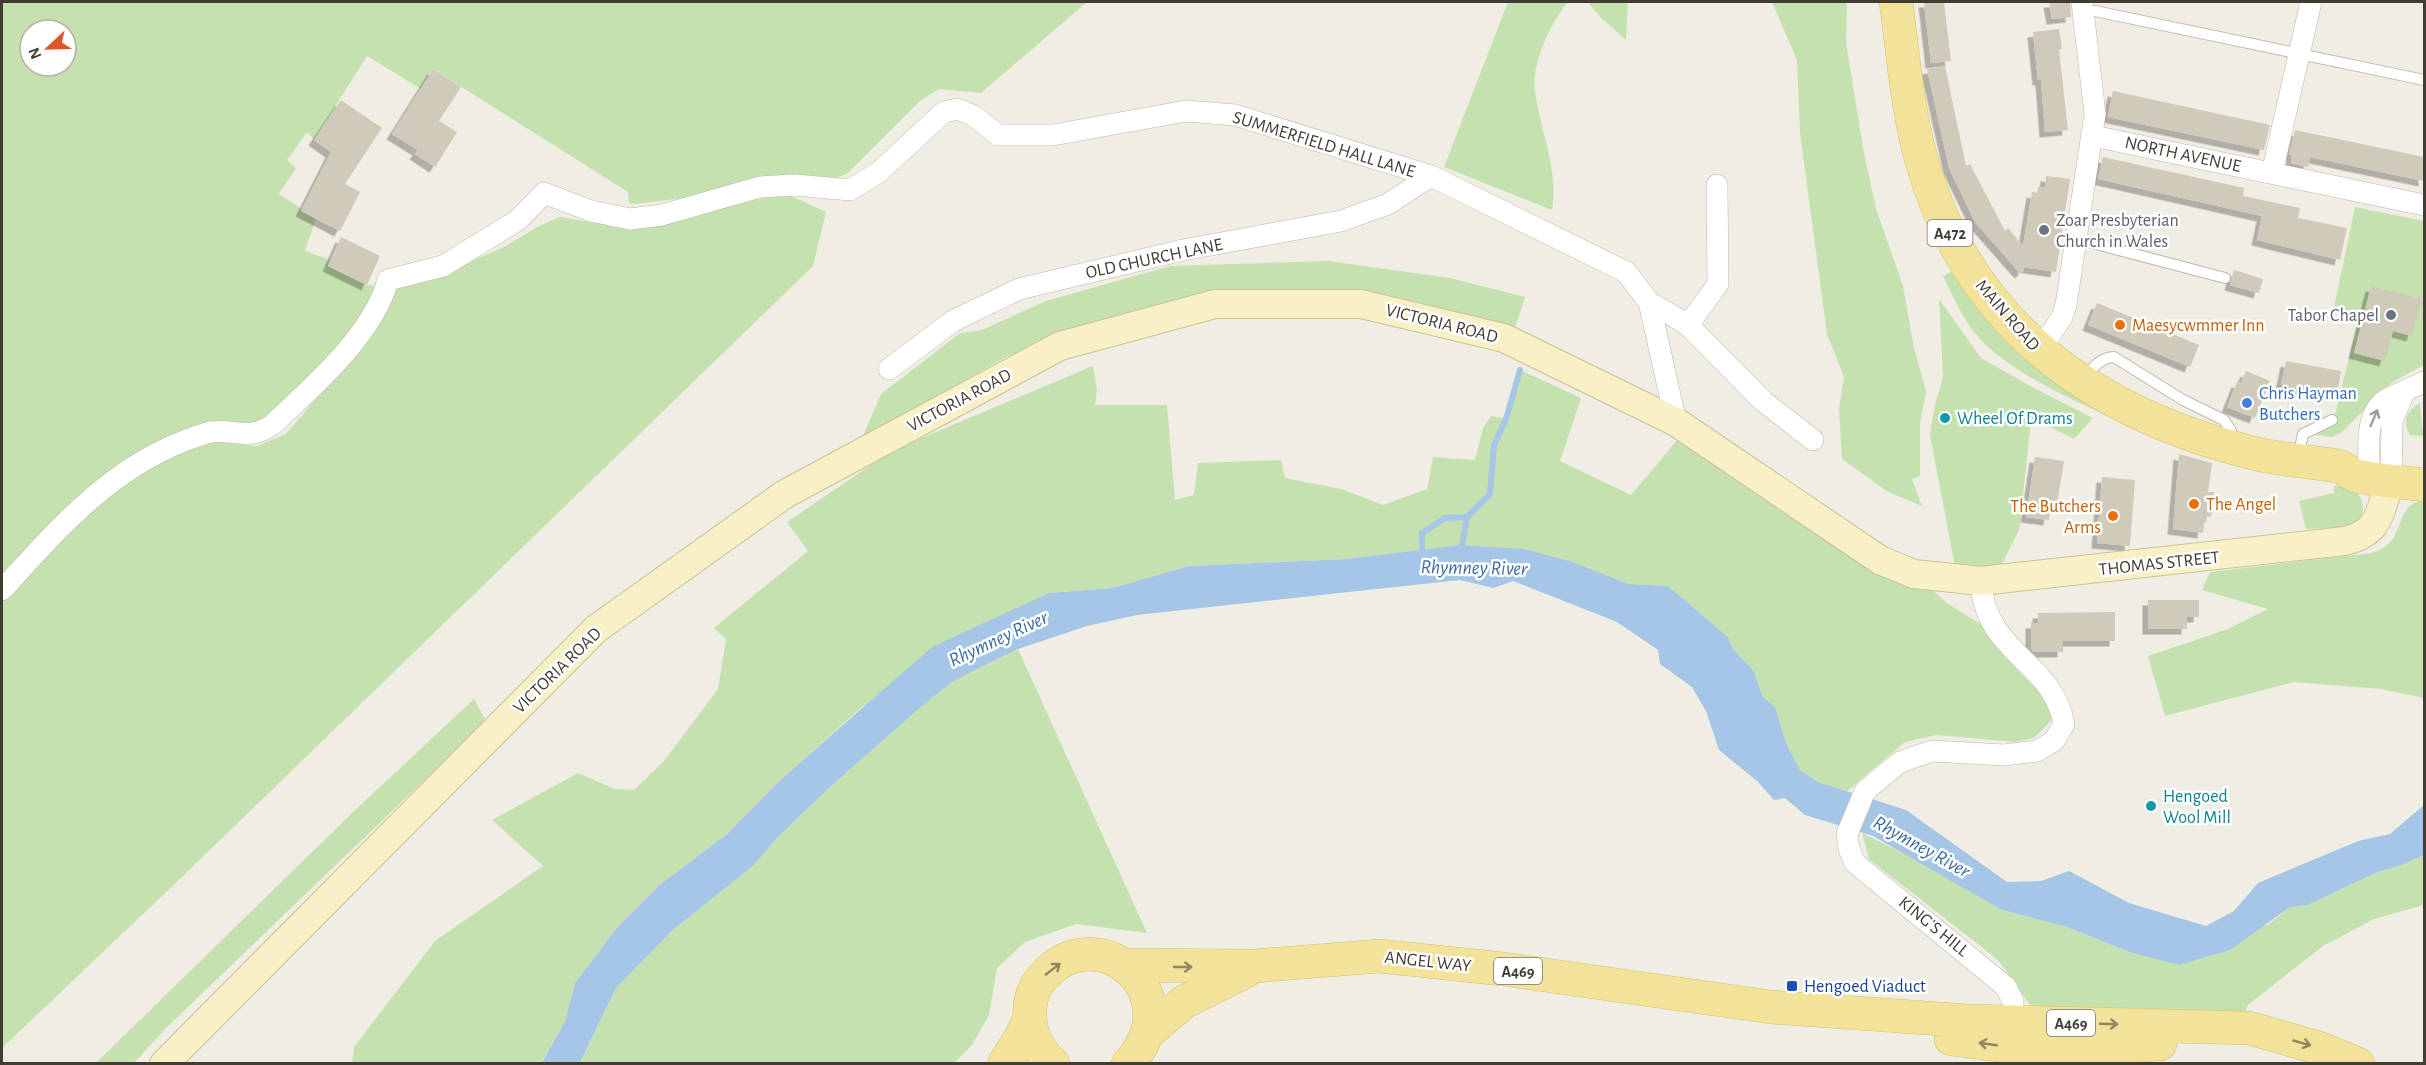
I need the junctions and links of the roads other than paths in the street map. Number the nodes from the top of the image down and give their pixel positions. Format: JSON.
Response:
{"nodes":[{"id":1,"x":1896,"y":2,"type":"edge"},
{"id":2,"x":2311,"y":2,"type":"edge"},
{"id":3,"x":2082,"y":6,"type":"edge"},
{"id":4,"x":2299,"y":54,"type":"junction"},
{"id":5,"x":2424,"y":80,"type":"edge"},
{"id":6,"x":2093,"y":135,"type":"junction"},
{"id":7,"x":2272,"y":173,"type":"junction"},
{"id":8,"x":1431,"y":176,"type":"junction"},
{"id":9,"x":1717,"y":185,"type":"dead end"},
{"id":10,"x":2424,"y":205,"type":"edge"},
{"id":11,"x":2077,"y":239,"type":"junction"},
{"id":12,"x":2225,"y":278,"type":"dead end"},
{"id":13,"x":1649,"y":302,"type":"junction"},
{"id":14,"x":1688,"y":326,"type":"junction"},
{"id":15,"x":2039,"y":352,"type":"junction"},
{"id":16,"x":889,"y":369,"type":"dead end"},
{"id":17,"x":2424,"y":382,"type":"edge"},
{"id":18,"x":2332,"y":420,"type":"dead end"},
{"id":19,"x":1676,"y":423,"type":"junction"},
{"id":20,"x":1813,"y":440,"type":"dead end"},
{"id":21,"x":2298,"y":461,"type":"junction"},
{"id":22,"x":2424,"y":463,"type":"edge"},
{"id":23,"x":2374,"y":474,"type":"junction"},
{"id":24,"x":2424,"y":485,"type":"edge"},
{"id":25,"x":1914,"y":574,"type":"joint"},
{"id":26,"x":1981,"y":581,"type":"junction"},
{"id":27,"x":2,"y":590,"type":"edge"},
{"id":28,"x":1124,"y":965,"type":"junction"},
{"id":29,"x":1255,"y":966,"type":"junction"},
{"id":30,"x":1779,"y":1006,"type":"junction"},
{"id":31,"x":1029,"y":1019,"type":"junction"},
{"id":32,"x":2013,"y":1022,"type":"junction"},
{"id":33,"x":1148,"y":1033,"type":"junction"},
{"id":34,"x":2037,"y":1057,"type":"edge"},
{"id":35,"x":164,"y":1064,"type":"edge"},
{"id":36,"x":1004,"y":1064,"type":"edge"},
{"id":37,"x":1053,"y":1064,"type":"edge"},
{"id":38,"x":1128,"y":1064,"type":"edge"},
{"id":39,"x":2295,"y":1064,"type":"edge"},
{"id":40,"x":2358,"y":1064,"type":"edge"}],
"edges":[{"from":1,"to":15,"type":"main road","name":"MAIN ROAD","number":"A472"},
{"from":2,"to":4,"type":"street"},
{"from":3,"to":4,"type":"lane"},
{"from":3,"to":6,"type":"street"},
{"from":4,"to":5,"type":"lane"},
{"from":4,"to":7,"type":"street"},
{"from":6,"to":7,"type":"street","name":"NORTH AVENUE"},
{"from":6,"to":11,"type":"street"},
{"from":7,"to":10,"type":"street","name":"NORTH AVENUE"},
{"from":8,"to":13,"type":"street","name":"SUMMERFIELD HALL LANE"},
{"from":8,"to":16,"type":"street","name":"OLD CHURCH LANE"},
{"from":8,"to":27,"type":"street","name":"SUMMERFIELD HALL LANE"},
{"from":9,"to":14,"type":"street"},
{"from":11,"to":12,"type":"lane"},
{"from":11,"to":15,"type":"street"},
{"from":13,"to":14,"type":"street"},
{"from":13,"to":19,"type":"street","name":"SUMMERFIELD HALL LANE"},
{"from":14,"to":20,"type":"street"},
{"from":15,"to":21,"type":"main road","name":"MAIN ROAD","number":"A472"},
{"from":17,"to":23,"type":"street"},
{"from":18,"to":21,"type":"lane"},
{"from":19,"to":25,"type":"main road","name":"VICTORIA ROAD"},
{"from":19,"to":35,"type":"main road","name":"VICTORIA ROAD"},
{"from":21,"to":23,"type":"main road","name":"MAIN ROAD","number":"A472"},
{"from":22,"to":23,"type":"main road","name":"MAIN ROAD","number":"A472"},
{"from":23,"to":24,"type":"main road","name":"MAIN ROAD","number":"A472"},
{"from":23,"to":26,"type":"main road","name":"THOMAS STREET"},
{"from":25,"to":26,"type":"main road","name":"THOMAS STREET"},
{"from":26,"to":32,"type":"street","name":"KING'S HILL"},
{"from":28,"to":29,"type":"main road","name":"ANGEL WAY","number":"A469","one_way":true},
{"from":31,"to":28,"type":"main road","one_way":true},
{"from":28,"to":33,"type":"main road"},
{"from":29,"to":30,"type":"main road","name":"ANGEL WAY","number":"A469"},
{"from":29,"to":33,"type":"main road","name":"ANGEL WAY","number":"A469"},
{"from":30,"to":32,"type":"main road","number":"A469"},
{"from":34,"to":30,"type":"main road","number":"A469","one_way":true},
{"from":31,"to":36,"type":"main road"},
{"from":31,"to":37,"type":"main road"},
{"from":32,"to":40,"type":"main road","number":"A469","one_way":true},
{"from":33,"to":38,"type":"main road"},
{"from":34,"to":39,"type":"main road","number":"A469"}]}
